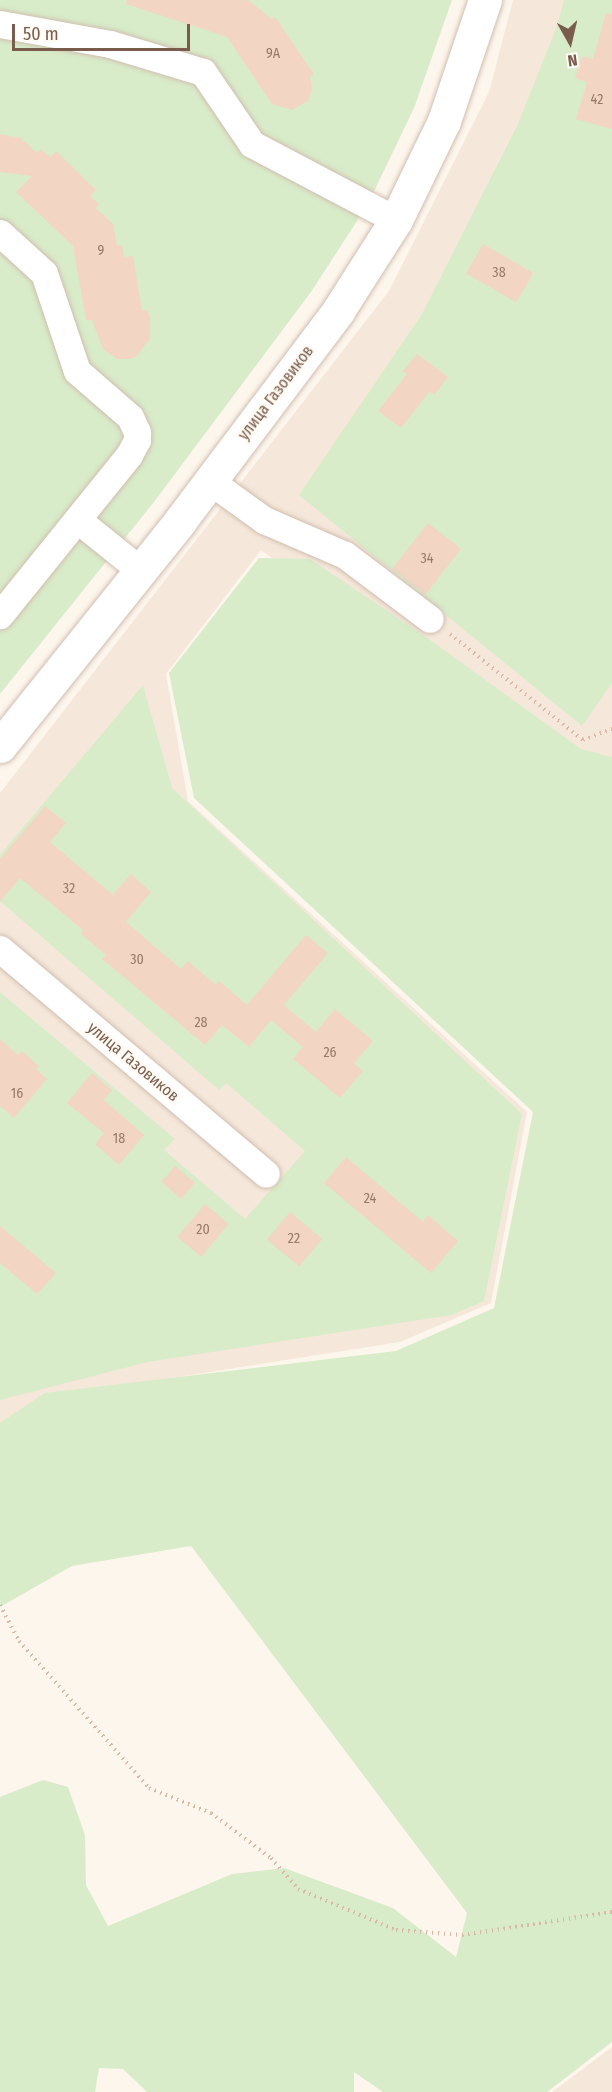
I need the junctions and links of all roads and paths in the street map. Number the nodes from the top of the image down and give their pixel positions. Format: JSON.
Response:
{"nodes":[{"id":1,"x":485,"y":0,"type":"edge"},
{"id":2,"x":0,"y":24,"type":"edge"},
{"id":3,"x":396,"y":220,"type":"junction"},
{"id":4,"x":0,"y":233,"type":"edge"},
{"id":5,"x":210,"y":481,"type":"junction"},
{"id":6,"x":78,"y":520,"type":"junction"},
{"id":7,"x":140,"y":570,"type":"junction"},
{"id":8,"x":0,"y":615,"type":"edge"},
{"id":9,"x":430,"y":619,"type":"joint"},
{"id":10,"x":612,"y":729,"type":"edge"},
{"id":11,"x":0,"y":746,"type":"edge"},
{"id":12,"x":0,"y":950,"type":"edge"},
{"id":13,"x":266,"y":1174,"type":"dead end"},
{"id":14,"x":0,"y":1605,"type":"edge"},
{"id":15,"x":612,"y":1912,"type":"edge"}],
"edges":[{"from":1,"to":3,"type":"street","name":"улица Газовиков"},
{"from":2,"to":3,"type":"street"},
{"from":3,"to":5,"type":"street","name":"улица Газовиков"},
{"from":4,"to":6,"type":"street"},
{"from":5,"to":7,"type":"street","name":"улица Газовиков"},
{"from":5,"to":9,"type":"street"},
{"from":6,"to":7,"type":"street"},
{"from":6,"to":8,"type":"street"},
{"from":7,"to":11,"type":"street","name":"улица Газовиков"},
{"from":9,"to":10,"type":"path"},
{"from":12,"to":13,"type":"street","name":"улица Газовиков"},
{"from":14,"to":15,"type":"path"}]}
